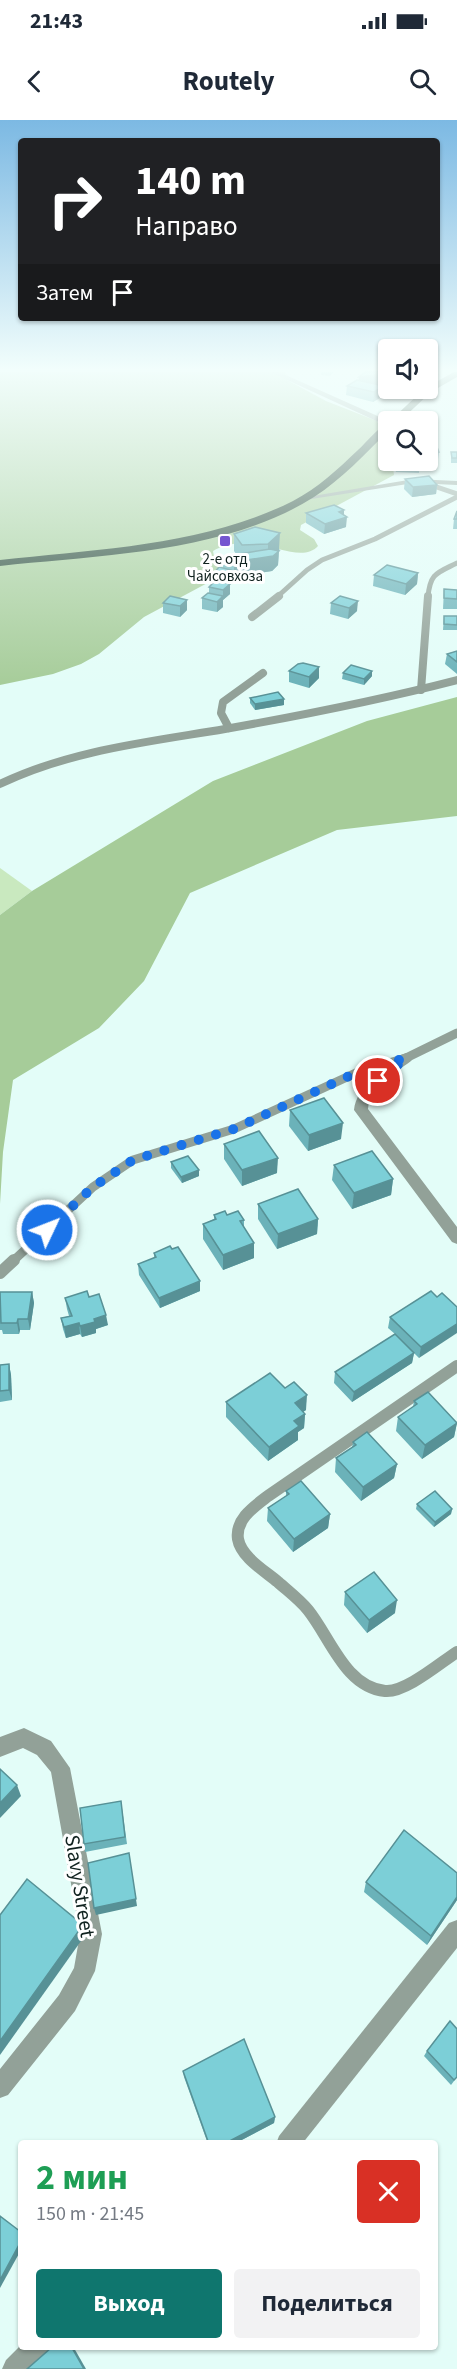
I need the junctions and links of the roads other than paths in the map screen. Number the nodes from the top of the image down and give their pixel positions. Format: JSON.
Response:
{"nodes":[{"id":1,"x":332,"y":477,"type":"edge"},
{"id":2,"x":419,"y":481,"type":"junction"},
{"id":3,"x":457,"y":483,"type":"edge"},
{"id":4,"x":457,"y":495,"type":"edge"},
{"id":5,"x":305,"y":498,"type":"junction"},
{"id":6,"x":0,"y":563,"type":"edge"},
{"id":7,"x":457,"y":563,"type":"edge"},
{"id":8,"x":252,"y":617,"type":"dead end"},
{"id":9,"x":263,"y":673,"type":"dead end"},
{"id":10,"x":457,"y":680,"type":"edge"},
{"id":11,"x":422,"y":690,"type":"junction"},
{"id":12,"x":229,"y":728,"type":"junction"},
{"id":13,"x":0,"y":784,"type":"edge"},
{"id":14,"x":457,"y":1033,"type":"edge"},
{"id":15,"x":406,"y":1058,"type":"junction"},
{"id":16,"x":457,"y":1238,"type":"edge"},
{"id":17,"x":0,"y":1273,"type":"edge"},
{"id":18,"x":457,"y":1366,"type":"edge"},
{"id":19,"x":457,"y":1652,"type":"edge"},
{"id":20,"x":0,"y":1747,"type":"edge"},
{"id":21,"x":457,"y":1931,"type":"edge"},
{"id":22,"x":0,"y":2087,"type":"edge"},
{"id":23,"x":290,"y":2140,"type":"edge"},
{"id":24,"x":34,"y":2350,"type":"edge"},
{"id":25,"x":15,"y":2369,"type":"edge"}],
"edges":[{"from":1,"to":5,"type":"highway"},
{"from":2,"to":3,"type":"street"},
{"from":2,"to":4,"type":"lane"},
{"from":2,"to":5,"type":"street"},
{"from":4,"to":8,"type":"lane"},
{"from":5,"to":6,"type":"highway"},
{"from":7,"to":11,"type":"lane"},
{"from":9,"to":12,"type":"lane"},
{"from":10,"to":11,"type":"lane"},
{"from":11,"to":12,"type":"lane"},
{"from":12,"to":13,"type":"lane"},
{"from":14,"to":15,"type":"lane"},
{"from":15,"to":16,"type":"street"},
{"from":15,"to":17,"type":"lane"},
{"from":18,"to":19,"type":"lane"},
{"from":20,"to":22,"type":"street","name":"Slavy Street"},
{"from":21,"to":23,"type":"street"},
{"from":24,"to":25,"type":"street"}]}
